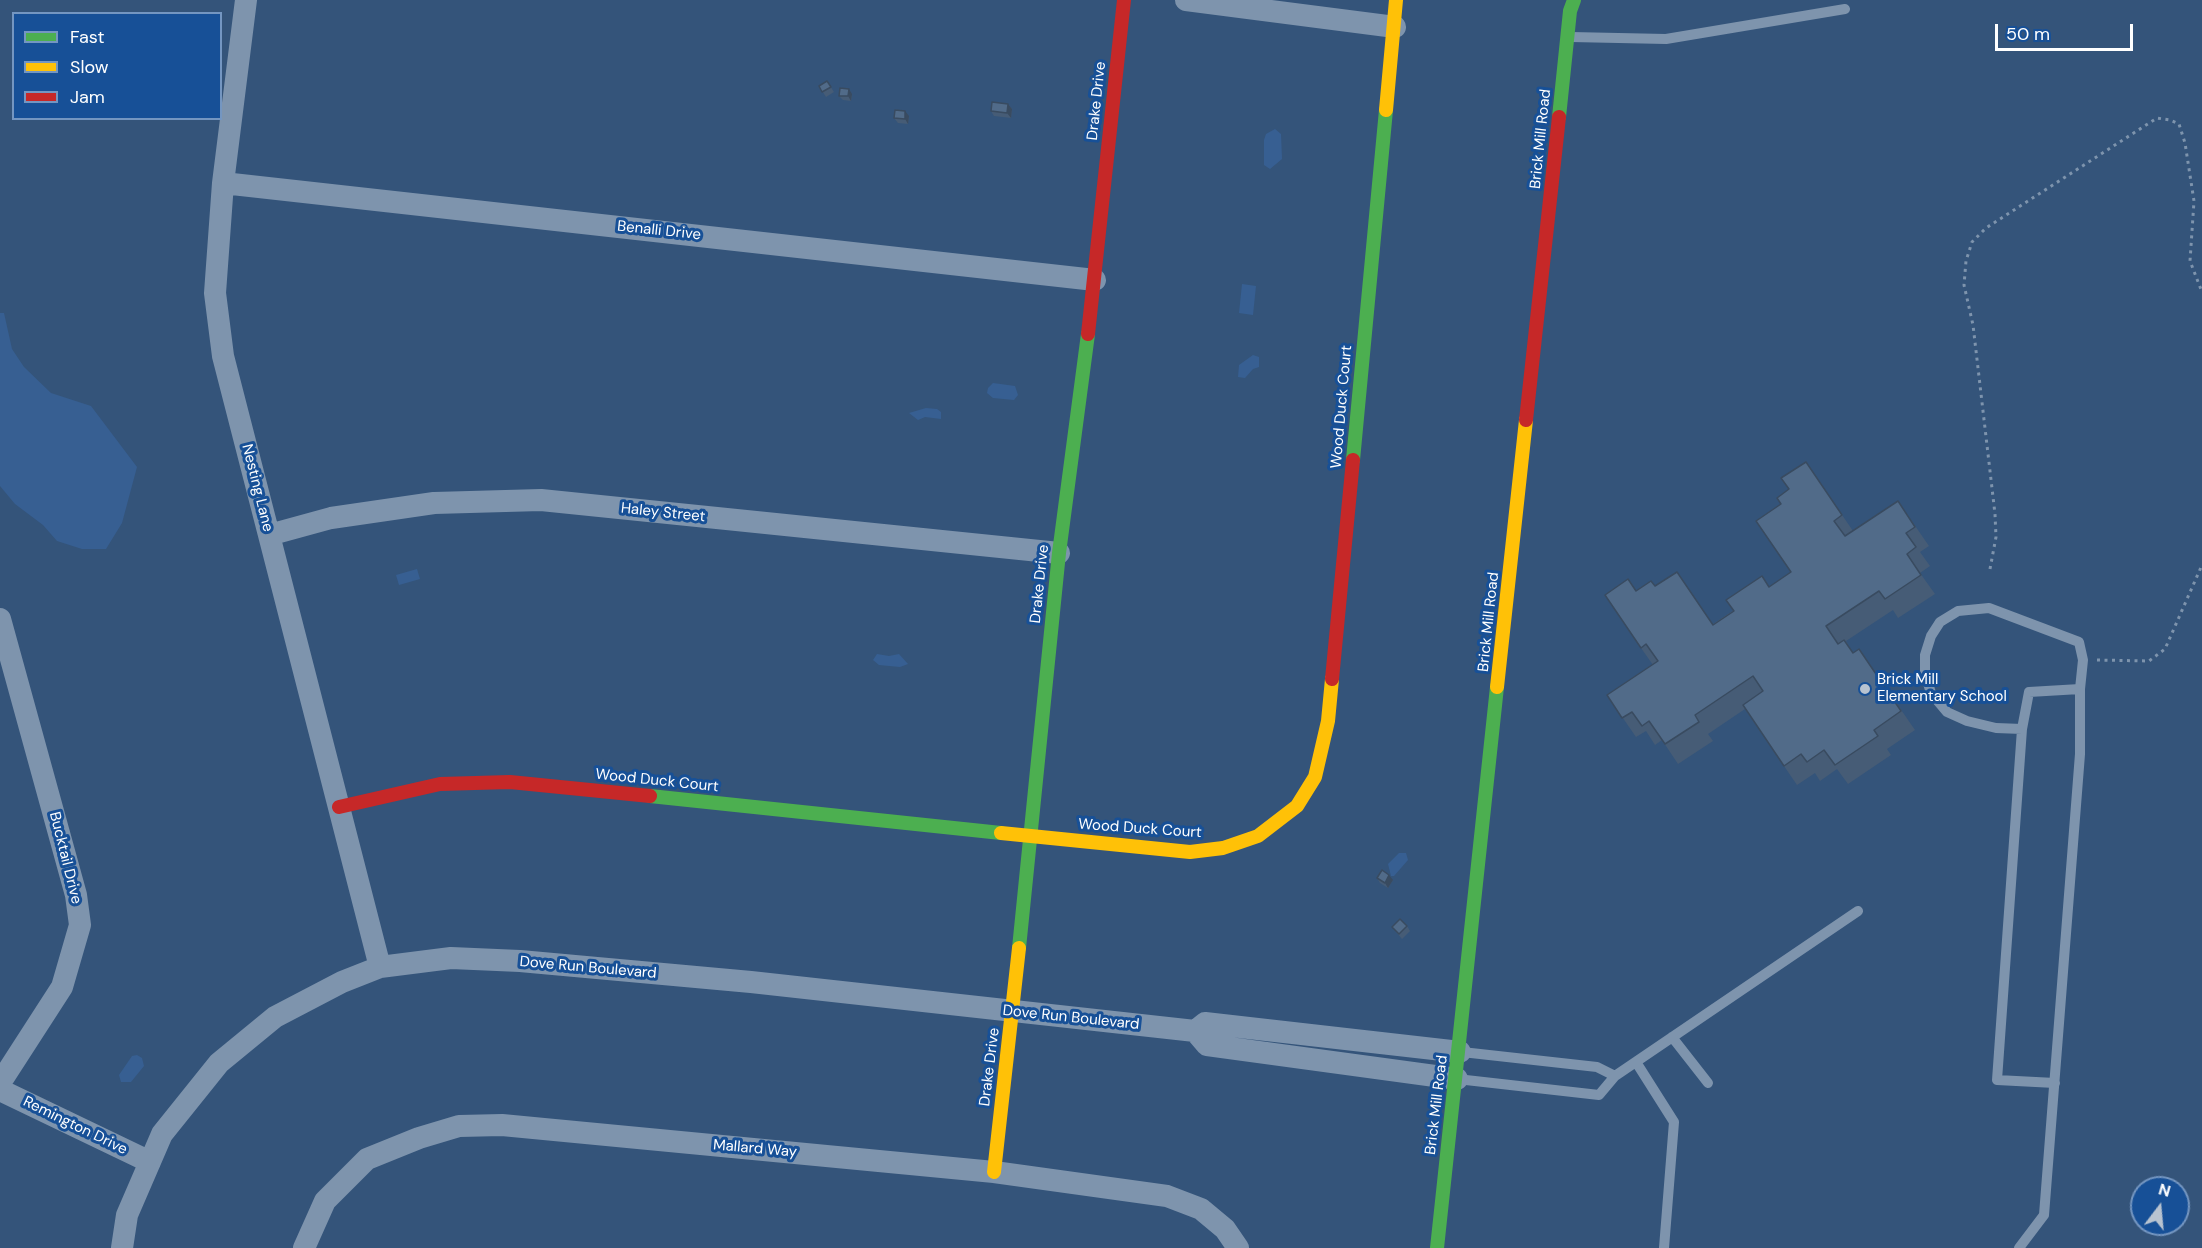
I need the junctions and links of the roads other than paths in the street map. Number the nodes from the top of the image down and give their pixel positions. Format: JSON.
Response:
{"nodes":[{"id":1,"x":246,"y":0,"type":"edge"},
{"id":2,"x":1124,"y":0,"type":"edge"},
{"id":3,"x":1186,"y":0,"type":"edge"},
{"id":4,"x":1396,"y":0,"type":"edge"},
{"id":5,"x":1574,"y":0,"type":"edge"},
{"id":6,"x":1845,"y":9,"type":"dead end"},
{"id":7,"x":1395,"y":27,"type":"junction"},
{"id":8,"x":1568,"y":37,"type":"junction"},
{"id":9,"x":223,"y":183,"type":"junction"},
{"id":10,"x":1095,"y":280,"type":"junction"},
{"id":11,"x":269,"y":535,"type":"junction"},
{"id":12,"x":1059,"y":553,"type":"junction"},
{"id":13,"x":0,"y":618,"type":"edge"},
{"id":14,"x":2080,"y":689,"type":"junction"},
{"id":15,"x":2022,"y":729,"type":"junction"},
{"id":16,"x":339,"y":807,"type":"junction"},
{"id":17,"x":1030,"y":836,"type":"junction"},
{"id":18,"x":1858,"y":911,"type":"dead end"},
{"id":19,"x":380,"y":968,"type":"junction"},
{"id":20,"x":1013,"y":1012,"type":"junction"},
{"id":21,"x":1195,"y":1031,"type":"junction"},
{"id":22,"x":1672,"y":1037,"type":"junction"},
{"id":23,"x":1460,"y":1052,"type":"junction"},
{"id":24,"x":1636,"y":1062,"type":"junction"},
{"id":25,"x":1615,"y":1076,"type":"junction"},
{"id":26,"x":1457,"y":1079,"type":"junction"},
{"id":27,"x":0,"y":1083,"type":"edge"},
{"id":28,"x":1708,"y":1083,"type":"dead end"},
{"id":29,"x":2055,"y":1083,"type":"junction"},
{"id":30,"x":0,"y":1090,"type":"edge"},
{"id":31,"x":150,"y":1162,"type":"junction"},
{"id":32,"x":994,"y":1172,"type":"junction"},
{"id":33,"x":122,"y":1248,"type":"edge"},
{"id":34,"x":304,"y":1248,"type":"edge"},
{"id":35,"x":1238,"y":1248,"type":"edge"},
{"id":36,"x":1437,"y":1248,"type":"edge"},
{"id":37,"x":1664,"y":1248,"type":"edge"},
{"id":38,"x":2019,"y":1248,"type":"edge"}],
"edges":[{"from":1,"to":9,"type":"street","name":"Nesting Lane"},
{"from":2,"to":10,"type":"street","name":"Drake Drive"},
{"from":3,"to":7,"type":"street"},
{"from":4,"to":7,"type":"street","name":"Wood Duck Court"},
{"from":5,"to":8,"type":"street","name":"Brick Mill Road"},
{"from":6,"to":8,"type":"lane"},
{"from":7,"to":17,"type":"street","name":"Wood Duck Court"},
{"from":8,"to":23,"type":"street","name":"Brick Mill Road"},
{"from":9,"to":10,"type":"street","name":"Benalli Drive"},
{"from":9,"to":11,"type":"street","name":"Nesting Lane"},
{"from":10,"to":12,"type":"street","name":"Drake Drive"},
{"from":11,"to":12,"type":"street","name":"Haley Street"},
{"from":11,"to":16,"type":"street","name":"Nesting Lane"},
{"from":12,"to":17,"type":"street","name":"Drake Drive"},
{"from":13,"to":27,"type":"street","name":"Bucktail Drive"},
{"from":14,"to":15,"type":"lane"},
{"from":14,"to":15,"type":"lane"},
{"from":14,"to":29,"type":"lane"},
{"from":15,"to":29,"type":"lane"},
{"from":16,"to":17,"type":"street","name":"Wood Duck Court"},
{"from":16,"to":19,"type":"street","name":"Nesting Lane"},
{"from":17,"to":20,"type":"street","name":"Drake Drive"},
{"from":18,"to":22,"type":"lane"},
{"from":19,"to":20,"type":"street","name":"Dove Run Boulevard"},
{"from":19,"to":31,"type":"street","name":"Dove Run Boulevard"},
{"from":20,"to":21,"type":"street","name":"Dove Run Boulevard"},
{"from":20,"to":32,"type":"street","name":"Drake Drive"},
{"from":21,"to":23,"type":"street","name":"Dove Run Boulevard"},
{"from":21,"to":26,"type":"street","name":"Dove Run Boulevard"},
{"from":22,"to":24,"type":"lane"},
{"from":22,"to":28,"type":"lane"},
{"from":23,"to":25,"type":"lane"},
{"from":23,"to":26,"type":"street","name":"Brick Mill Road"},
{"from":24,"to":25,"type":"lane"},
{"from":24,"to":37,"type":"lane"},
{"from":25,"to":26,"type":"lane"},
{"from":26,"to":36,"type":"street","name":"Brick Mill Road"},
{"from":29,"to":38,"type":"lane"},
{"from":30,"to":31,"type":"street","name":"Remington Drive"},
{"from":31,"to":33,"type":"street","name":"Dove Run Boulevard"},
{"from":32,"to":34,"type":"street","name":"Mallard Way"},
{"from":32,"to":35,"type":"street","name":"Mallard Way"}]}
